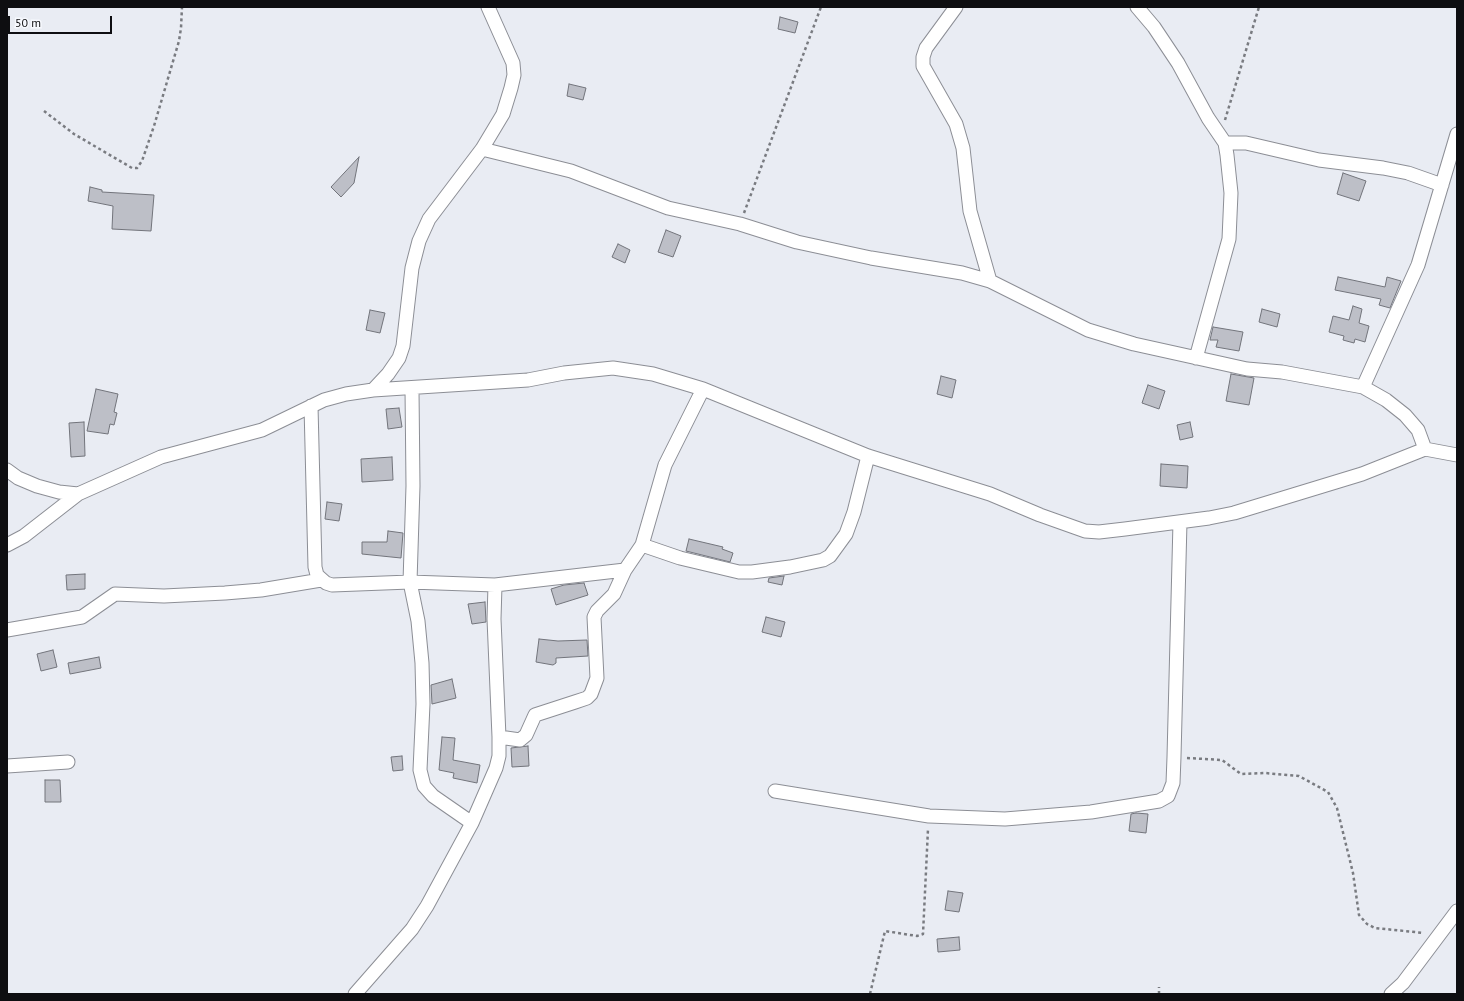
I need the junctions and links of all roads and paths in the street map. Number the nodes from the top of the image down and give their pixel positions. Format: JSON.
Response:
{"nodes":[{"id":1,"x":182,"y":7,"type":"edge"},
{"id":2,"x":488,"y":7,"type":"edge"},
{"id":3,"x":821,"y":7,"type":"edge"},
{"id":4,"x":956,"y":7,"type":"edge"},
{"id":5,"x":1137,"y":7,"type":"edge"},
{"id":6,"x":1258,"y":7,"type":"edge"},
{"id":7,"x":44,"y":111,"type":"dead end"},
{"id":8,"x":1457,"y":134,"type":"edge"},
{"id":9,"x":1223,"y":139,"type":"junction"},
{"id":10,"x":482,"y":149,"type":"junction"},
{"id":11,"x":1442,"y":185,"type":"junction"},
{"id":12,"x":740,"y":224,"type":"junction"},
{"id":13,"x":990,"y":281,"type":"junction"},
{"id":14,"x":1196,"y":358,"type":"junction"},
{"id":15,"x":1363,"y":387,"type":"junction"},
{"id":16,"x":412,"y":388,"type":"junction"},
{"id":17,"x":703,"y":389,"type":"junction"},
{"id":18,"x":373,"y":390,"type":"junction"},
{"id":19,"x":311,"y":406,"type":"junction"},
{"id":20,"x":1425,"y":449,"type":"junction"},
{"id":21,"x":1457,"y":455,"type":"edge"},
{"id":22,"x":868,"y":456,"type":"junction"},
{"id":23,"x":7,"y":470,"type":"edge"},
{"id":24,"x":78,"y":494,"type":"junction"},
{"id":25,"x":1180,"y":522,"type":"junction"},
{"id":26,"x":7,"y":545,"type":"edge"},
{"id":27,"x":642,"y":545,"type":"junction"},
{"id":28,"x":625,"y":570,"type":"junction"},
{"id":29,"x":321,"y":580,"type":"junction"},
{"id":30,"x":410,"y":582,"type":"junction"},
{"id":31,"x":495,"y":585,"type":"junction"},
{"id":32,"x":7,"y":630,"type":"edge"},
{"id":33,"x":500,"y":737,"type":"junction"},
{"id":34,"x":1174,"y":758,"type":"junction"},
{"id":35,"x":68,"y":762,"type":"dead end"},
{"id":36,"x":7,"y":766,"type":"edge"},
{"id":37,"x":775,"y":791,"type":"dead end"},
{"id":38,"x":929,"y":816,"type":"junction"},
{"id":39,"x":472,"y":823,"type":"junction"},
{"id":40,"x":1457,"y":911,"type":"edge"},
{"id":41,"x":1438,"y":936,"type":"junction"},
{"id":42,"x":1159,"y":987,"type":"dead end"},
{"id":43,"x":355,"y":994,"type":"edge"},
{"id":44,"x":870,"y":994,"type":"edge"},
{"id":45,"x":1159,"y":994,"type":"edge"},
{"id":46,"x":1391,"y":994,"type":"edge"}],
"edges":[{"from":1,"to":7,"type":"path"},
{"from":2,"to":10,"type":"street"},
{"from":3,"to":12,"type":"path"},
{"from":4,"to":13,"type":"street"},
{"from":5,"to":9,"type":"street"},
{"from":6,"to":9,"type":"path"},
{"from":8,"to":11,"type":"street"},
{"from":9,"to":11,"type":"street"},
{"from":9,"to":14,"type":"street"},
{"from":10,"to":12,"type":"street"},
{"from":10,"to":18,"type":"street"},
{"from":11,"to":15,"type":"street"},
{"from":12,"to":13,"type":"street"},
{"from":13,"to":14,"type":"street"},
{"from":14,"to":15,"type":"street"},
{"from":15,"to":20,"type":"street"},
{"from":16,"to":17,"type":"street"},
{"from":16,"to":18,"type":"street"},
{"from":16,"to":30,"type":"street"},
{"from":17,"to":22,"type":"street"},
{"from":17,"to":27,"type":"street"},
{"from":18,"to":19,"type":"street"},
{"from":19,"to":24,"type":"street"},
{"from":19,"to":29,"type":"street"},
{"from":20,"to":21,"type":"street"},
{"from":20,"to":25,"type":"street"},
{"from":22,"to":25,"type":"street"},
{"from":22,"to":27,"type":"street"},
{"from":23,"to":24,"type":"street"},
{"from":24,"to":26,"type":"street"},
{"from":25,"to":34,"type":"street"},
{"from":27,"to":28,"type":"street"},
{"from":28,"to":31,"type":"street"},
{"from":28,"to":33,"type":"street"},
{"from":29,"to":30,"type":"street"},
{"from":29,"to":32,"type":"street"},
{"from":30,"to":31,"type":"street"},
{"from":30,"to":39,"type":"street"},
{"from":31,"to":33,"type":"street"},
{"from":33,"to":39,"type":"street"},
{"from":34,"to":38,"type":"street"},
{"from":34,"to":41,"type":"path"},
{"from":35,"to":36,"type":"street"},
{"from":37,"to":38,"type":"street"},
{"from":38,"to":44,"type":"path"},
{"from":39,"to":43,"type":"street"},
{"from":40,"to":41,"type":"street"},
{"from":41,"to":46,"type":"street"},
{"from":42,"to":45,"type":"path"}]}
